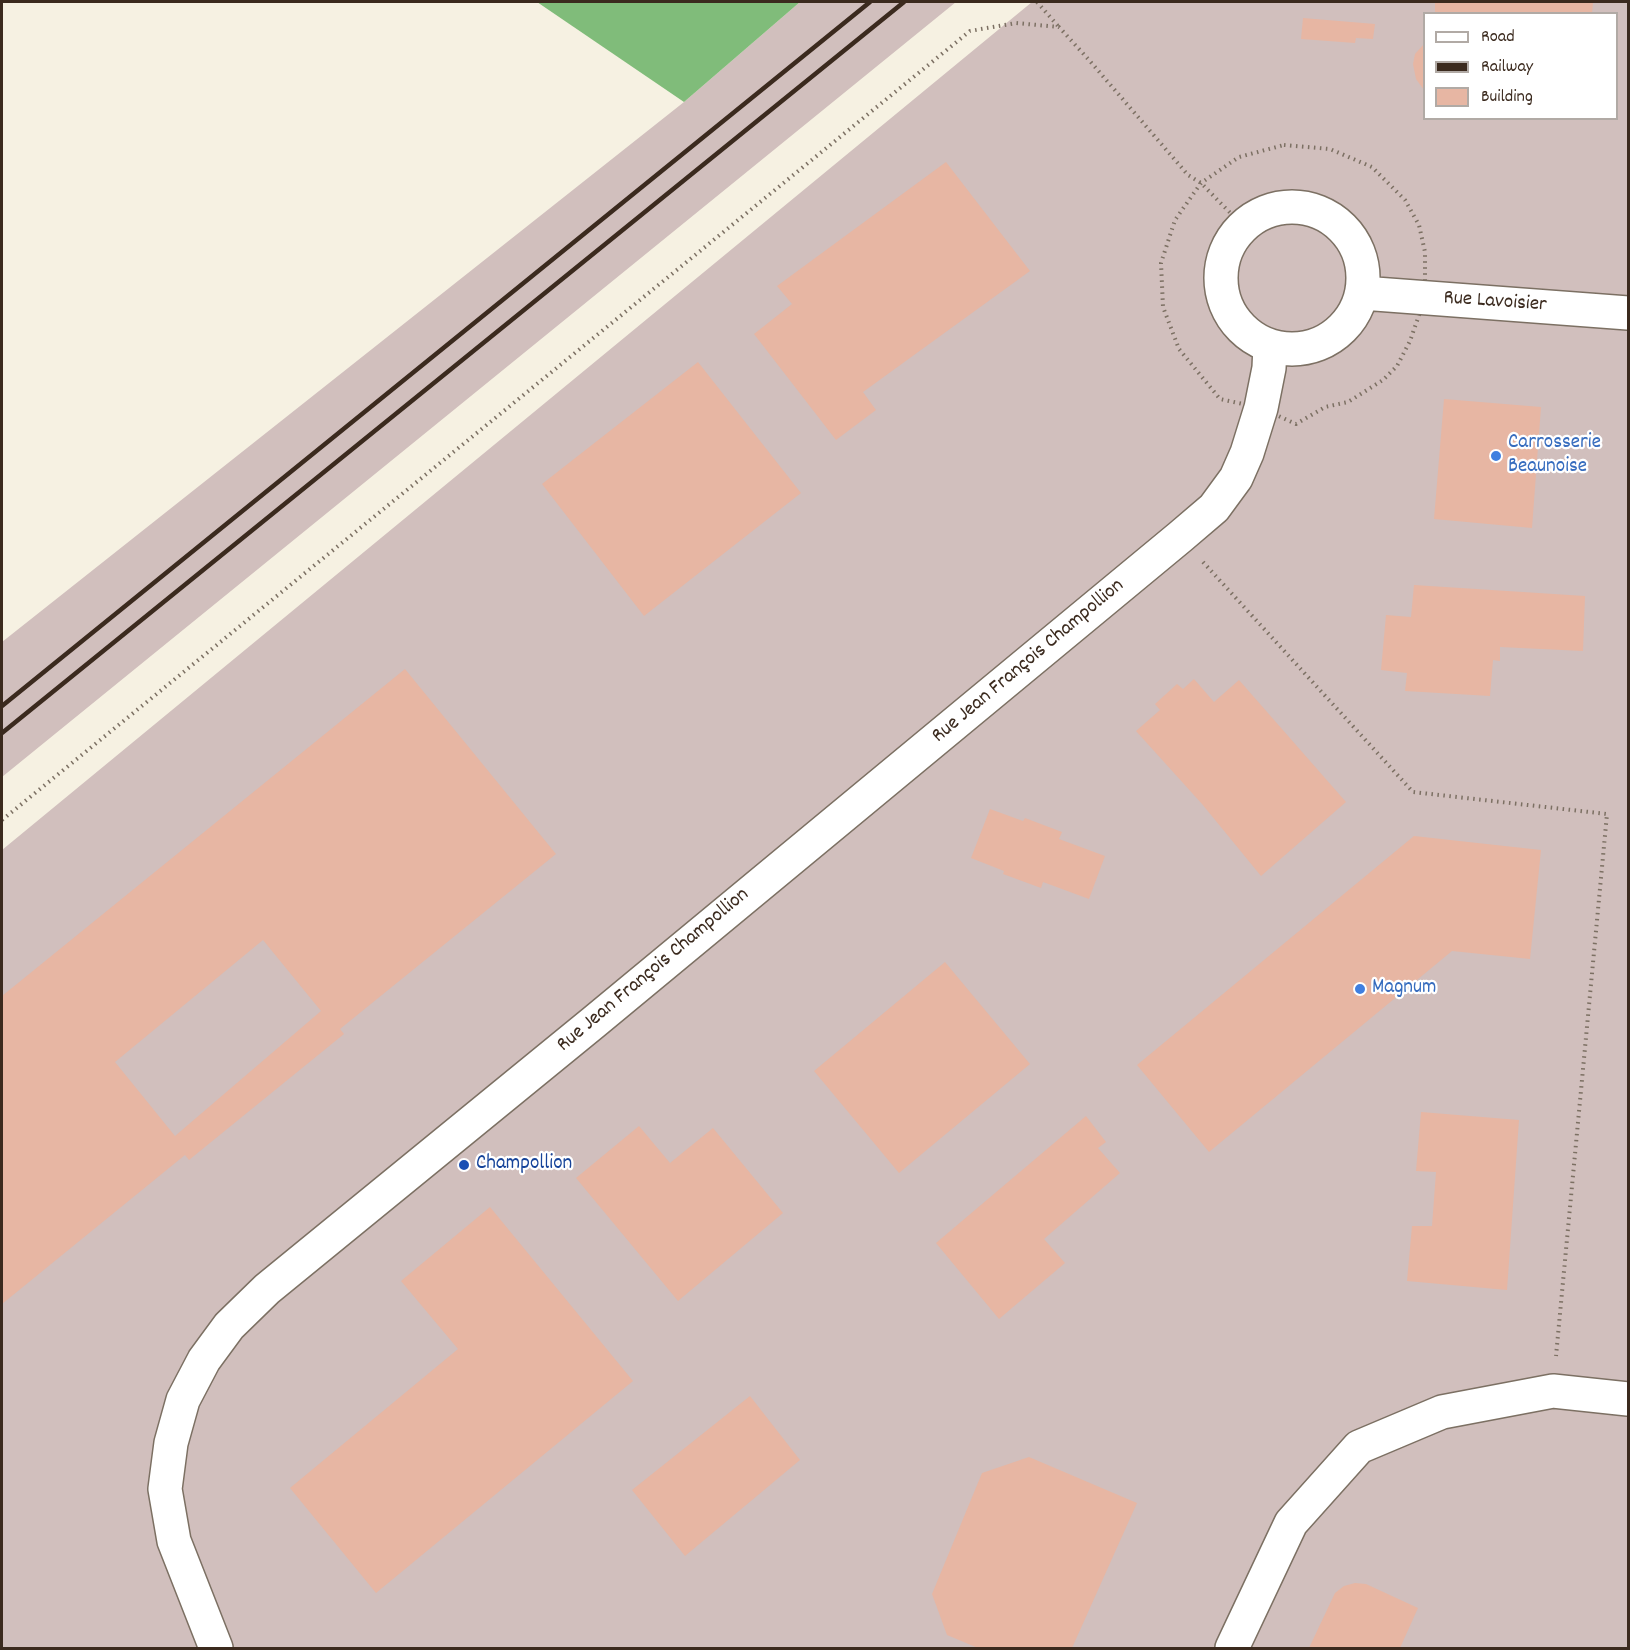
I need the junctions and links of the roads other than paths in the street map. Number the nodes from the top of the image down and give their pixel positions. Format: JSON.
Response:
{"nodes":[{"id":1,"x":1362,"y":293,"type":"junction"},
{"id":2,"x":1629,"y":313,"type":"edge"},
{"id":3,"x":1270,"y":346,"type":"junction"},
{"id":4,"x":1629,"y":1399,"type":"edge"},
{"id":5,"x":216,"y":1648,"type":"edge"},
{"id":6,"x":1232,"y":1648,"type":"edge"}],
"edges":[{"from":1,"to":2,"type":"street","name":"Rue Lavoisier"},
{"from":1,"to":3,"type":"street"},
{"from":1,"to":3,"type":"street"},
{"from":3,"to":5,"type":"street","name":"Rue Jean François Champollion"},
{"from":4,"to":6,"type":"street"}]}
